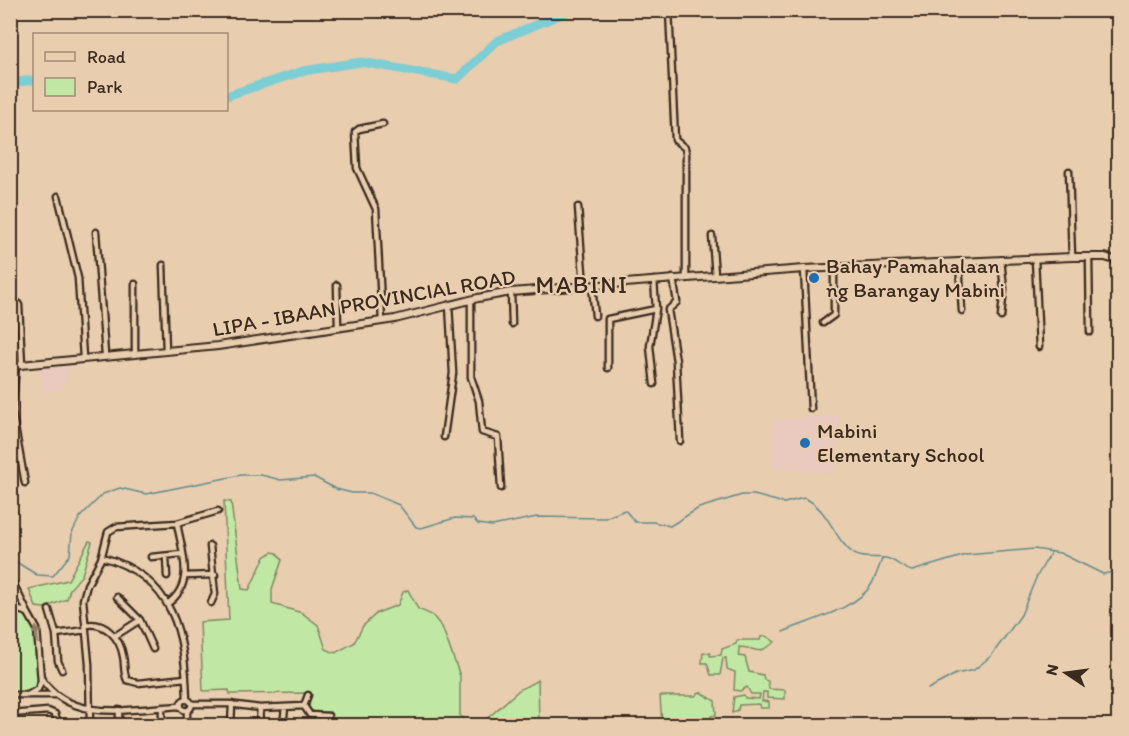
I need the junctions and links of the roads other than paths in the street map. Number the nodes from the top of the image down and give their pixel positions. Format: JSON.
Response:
{"nodes":[{"id":1,"x":669,"y":10,"type":"edge"},
{"id":2,"x":383,"y":124,"type":"dead end"},
{"id":3,"x":1068,"y":171,"type":"dead end"},
{"id":4,"x":58,"y":196,"type":"dead end"},
{"id":5,"x":578,"y":207,"type":"dead end"},
{"id":6,"x":96,"y":232,"type":"dead end"},
{"id":7,"x":712,"y":236,"type":"dead end"},
{"id":8,"x":1072,"y":257,"type":"junction"},
{"id":9,"x":1089,"y":257,"type":"junction"},
{"id":10,"x":1035,"y":258,"type":"junction"},
{"id":11,"x":1001,"y":260,"type":"junction"},
{"id":12,"x":1119,"y":261,"type":"edge"},
{"id":13,"x":959,"y":263,"type":"junction"},
{"id":14,"x":163,"y":265,"type":"dead end"},
{"id":15,"x":834,"y":267,"type":"junction"},
{"id":16,"x":804,"y":269,"type":"junction"},
{"id":17,"x":715,"y":275,"type":"junction"},
{"id":18,"x":673,"y":278,"type":"junction"},
{"id":19,"x":686,"y":278,"type":"junction"},
{"id":20,"x":654,"y":280,"type":"junction"},
{"id":21,"x":135,"y":284,"type":"dead end"},
{"id":22,"x":337,"y":285,"type":"dead end"},
{"id":23,"x":592,"y":285,"type":"junction"},
{"id":24,"x":584,"y":286,"type":"junction"},
{"id":25,"x":511,"y":292,"type":"junction"},
{"id":26,"x":10,"y":298,"type":"edge"},
{"id":27,"x":471,"y":300,"type":"junction"},
{"id":28,"x":449,"y":305,"type":"junction"},
{"id":29,"x":656,"y":309,"type":"junction"},
{"id":30,"x":962,"y":311,"type":"dead end"},
{"id":31,"x":595,"y":316,"type":"dead end"},
{"id":32,"x":1001,"y":317,"type":"dead end"},
{"id":33,"x":382,"y":321,"type":"junction"},
{"id":34,"x":823,"y":322,"type":"dead end"},
{"id":35,"x":512,"y":324,"type":"dead end"},
{"id":36,"x":338,"y":327,"type":"junction"},
{"id":37,"x":1090,"y":332,"type":"dead end"},
{"id":38,"x":1039,"y":347,"type":"dead end"},
{"id":39,"x":166,"y":351,"type":"junction"},
{"id":40,"x":135,"y":353,"type":"junction"},
{"id":41,"x":105,"y":355,"type":"junction"},
{"id":42,"x":83,"y":358,"type":"junction"},
{"id":43,"x":16,"y":366,"type":"edge"},
{"id":44,"x":608,"y":368,"type":"dead end"},
{"id":45,"x":654,"y":384,"type":"dead end"},
{"id":46,"x":811,"y":409,"type":"dead end"},
{"id":47,"x":444,"y":437,"type":"dead end"},
{"id":48,"x":680,"y":441,"type":"dead end"},
{"id":49,"x":25,"y":483,"type":"dead end"},
{"id":50,"x":501,"y":488,"type":"dead end"},
{"id":51,"x":218,"y":511,"type":"dead end"},
{"id":52,"x":177,"y":523,"type":"junction"},
{"id":53,"x":210,"y":546,"type":"dead end"},
{"id":54,"x":182,"y":554,"type":"junction"},
{"id":55,"x":102,"y":557,"type":"junction"},
{"id":56,"x":151,"y":557,"type":"dead end"},
{"id":57,"x":166,"y":557,"type":"junction"},
{"id":58,"x":214,"y":575,"type":"junction"},
{"id":59,"x":167,"y":576,"type":"dead end"},
{"id":60,"x":185,"y":576,"type":"junction"},
{"id":61,"x":10,"y":577,"type":"edge"},
{"id":62,"x":117,"y":597,"type":"dead end"},
{"id":63,"x":211,"y":603,"type":"dead end"},
{"id":64,"x":167,"y":604,"type":"junction"},
{"id":65,"x":10,"y":607,"type":"edge"},
{"id":66,"x":49,"y":610,"type":"dead end"},
{"id":67,"x":28,"y":612,"type":"junction"},
{"id":68,"x":140,"y":620,"type":"junction"},
{"id":69,"x":86,"y":628,"type":"junction"},
{"id":70,"x":56,"y":634,"type":"junction"},
{"id":71,"x":115,"y":636,"type":"junction"},
{"id":72,"x":153,"y":649,"type":"dead end"},
{"id":73,"x":62,"y":670,"type":"dead end"},
{"id":74,"x":41,"y":678,"type":"junction"},
{"id":75,"x":186,"y":678,"type":"junction"},
{"id":76,"x":10,"y":695,"type":"edge"},
{"id":77,"x":28,"y":695,"type":"junction"},
{"id":78,"x":308,"y":695,"type":"dead end"},
{"id":79,"x":59,"y":696,"type":"junction"},
{"id":80,"x":187,"y":700,"type":"junction"},
{"id":81,"x":192,"y":704,"type":"junction"},
{"id":82,"x":232,"y":704,"type":"junction"},
{"id":83,"x":181,"y":706,"type":"junction"},
{"id":84,"x":285,"y":706,"type":"junction"},
{"id":85,"x":304,"y":706,"type":"junction"},
{"id":86,"x":162,"y":707,"type":"junction"},
{"id":87,"x":260,"y":708,"type":"junction"},
{"id":88,"x":90,"y":710,"type":"junction"},
{"id":89,"x":119,"y":710,"type":"junction"},
{"id":90,"x":187,"y":711,"type":"junction"},
{"id":91,"x":10,"y":714,"type":"edge"},
{"id":92,"x":59,"y":726,"type":"edge"},
{"id":93,"x":90,"y":726,"type":"edge"},
{"id":94,"x":119,"y":726,"type":"edge"},
{"id":95,"x":162,"y":726,"type":"edge"},
{"id":96,"x":187,"y":726,"type":"edge"},
{"id":97,"x":231,"y":726,"type":"edge"},
{"id":98,"x":259,"y":726,"type":"edge"},
{"id":99,"x":283,"y":726,"type":"edge"},
{"id":100,"x":328,"y":726,"type":"edge"}],
"edges":[{"from":1,"to":19,"type":"street"},
{"from":2,"to":33,"type":"street"},
{"from":3,"to":8,"type":"street"},
{"from":4,"to":42,"type":"street"},
{"from":5,"to":24,"type":"street"},
{"from":6,"to":41,"type":"street"},
{"from":7,"to":17,"type":"street"},
{"from":8,"to":9,"type":"main road","name":"LIPA - IBAAN PROVINCIAL ROAD"},
{"from":8,"to":10,"type":"main road","name":"LIPA - IBAAN PROVINCIAL ROAD"},
{"from":9,"to":12,"type":"main road","name":"LIPA - IBAAN PROVINCIAL ROAD"},
{"from":9,"to":37,"type":"street"},
{"from":10,"to":11,"type":"main road","name":"LIPA - IBAAN PROVINCIAL ROAD"},
{"from":10,"to":38,"type":"street"},
{"from":11,"to":13,"type":"main road","name":"LIPA - IBAAN PROVINCIAL ROAD"},
{"from":11,"to":32,"type":"street"},
{"from":13,"to":15,"type":"main road","name":"LIPA - IBAAN PROVINCIAL ROAD"},
{"from":13,"to":30,"type":"street"},
{"from":14,"to":39,"type":"street"},
{"from":15,"to":16,"type":"main road","name":"LIPA - IBAAN PROVINCIAL ROAD"},
{"from":15,"to":34,"type":"street"},
{"from":16,"to":17,"type":"main road","name":"LIPA - IBAAN PROVINCIAL ROAD"},
{"from":16,"to":46,"type":"street"},
{"from":17,"to":19,"type":"main road","name":"LIPA - IBAAN PROVINCIAL ROAD"},
{"from":18,"to":19,"type":"main road","name":"LIPA - IBAAN PROVINCIAL ROAD"},
{"from":18,"to":20,"type":"main road","name":"LIPA - IBAAN PROVINCIAL ROAD"},
{"from":18,"to":48,"type":"street"},
{"from":20,"to":23,"type":"main road","name":"LIPA - IBAAN PROVINCIAL ROAD"},
{"from":20,"to":29,"type":"street"},
{"from":21,"to":40,"type":"street"},
{"from":22,"to":36,"type":"street"},
{"from":23,"to":24,"type":"main road","name":"LIPA - IBAAN PROVINCIAL ROAD"},
{"from":23,"to":31,"type":"street"},
{"from":24,"to":25,"type":"main road","name":"LIPA - IBAAN PROVINCIAL ROAD"},
{"from":25,"to":27,"type":"main road","name":"LIPA - IBAAN PROVINCIAL ROAD"},
{"from":25,"to":35,"type":"street"},
{"from":26,"to":43,"type":"street"},
{"from":27,"to":28,"type":"main road","name":"LIPA - IBAAN PROVINCIAL ROAD"},
{"from":27,"to":50,"type":"street"},
{"from":28,"to":33,"type":"main road","name":"LIPA - IBAAN PROVINCIAL ROAD"},
{"from":28,"to":47,"type":"street"},
{"from":29,"to":44,"type":"street"},
{"from":29,"to":45,"type":"street"},
{"from":33,"to":36,"type":"main road","name":"LIPA - IBAAN PROVINCIAL ROAD"},
{"from":36,"to":39,"type":"main road","name":"LIPA - IBAAN PROVINCIAL ROAD"},
{"from":39,"to":40,"type":"main road","name":"LIPA - IBAAN PROVINCIAL ROAD"},
{"from":40,"to":41,"type":"main road","name":"LIPA - IBAAN PROVINCIAL ROAD"},
{"from":41,"to":42,"type":"main road","name":"LIPA - IBAAN PROVINCIAL ROAD"},
{"from":42,"to":43,"type":"main road","name":"LIPA - IBAAN PROVINCIAL ROAD"},
{"from":43,"to":49,"type":"street"},
{"from":51,"to":52,"type":"street"},
{"from":52,"to":54,"type":"street"},
{"from":52,"to":55,"type":"street"},
{"from":53,"to":58,"type":"street"},
{"from":54,"to":57,"type":"street"},
{"from":54,"to":60,"type":"street"},
{"from":55,"to":64,"type":"street"},
{"from":55,"to":69,"type":"street"},
{"from":56,"to":57,"type":"street"},
{"from":57,"to":59,"type":"street"},
{"from":58,"to":60,"type":"street"},
{"from":58,"to":63,"type":"street"},
{"from":60,"to":64,"type":"street"},
{"from":61,"to":67,"type":"street"},
{"from":62,"to":68,"type":"street"},
{"from":64,"to":75,"type":"street"},
{"from":65,"to":67,"type":"street"},
{"from":66,"to":70,"type":"street"},
{"from":74,"to":67,"type":"street","one_way":true},
{"from":68,"to":71,"type":"street"},
{"from":68,"to":72,"type":"street"},
{"from":69,"to":70,"type":"street"},
{"from":69,"to":71,"type":"street"},
{"from":69,"to":88,"type":"street"},
{"from":70,"to":73,"type":"street"},
{"from":71,"to":75,"type":"street"},
{"from":74,"to":77,"type":"street"},
{"from":74,"to":79,"type":"street"},
{"from":75,"to":80,"type":"street"},
{"from":76,"to":77,"type":"street"},
{"from":77,"to":79,"type":"street"},
{"from":78,"to":85,"type":"street"},
{"from":79,"to":88,"type":"street"},
{"from":80,"to":81,"type":"street"},
{"from":80,"to":83,"type":"street"},
{"from":81,"to":82,"type":"street"},
{"from":81,"to":90,"type":"street"},
{"from":82,"to":87,"type":"street"},
{"from":82,"to":97,"type":"street"},
{"from":83,"to":86,"type":"street"},
{"from":83,"to":90,"type":"street"},
{"from":84,"to":85,"type":"street"},
{"from":84,"to":87,"type":"street"},
{"from":84,"to":99,"type":"street"},
{"from":85,"to":100,"type":"street"},
{"from":86,"to":89,"type":"street"},
{"from":86,"to":95,"type":"street"},
{"from":87,"to":98,"type":"street"},
{"from":88,"to":89,"type":"street"},
{"from":88,"to":93,"type":"street"},
{"from":89,"to":94,"type":"street"},
{"from":90,"to":96,"type":"street"},
{"from":91,"to":92,"type":"street"}]}
